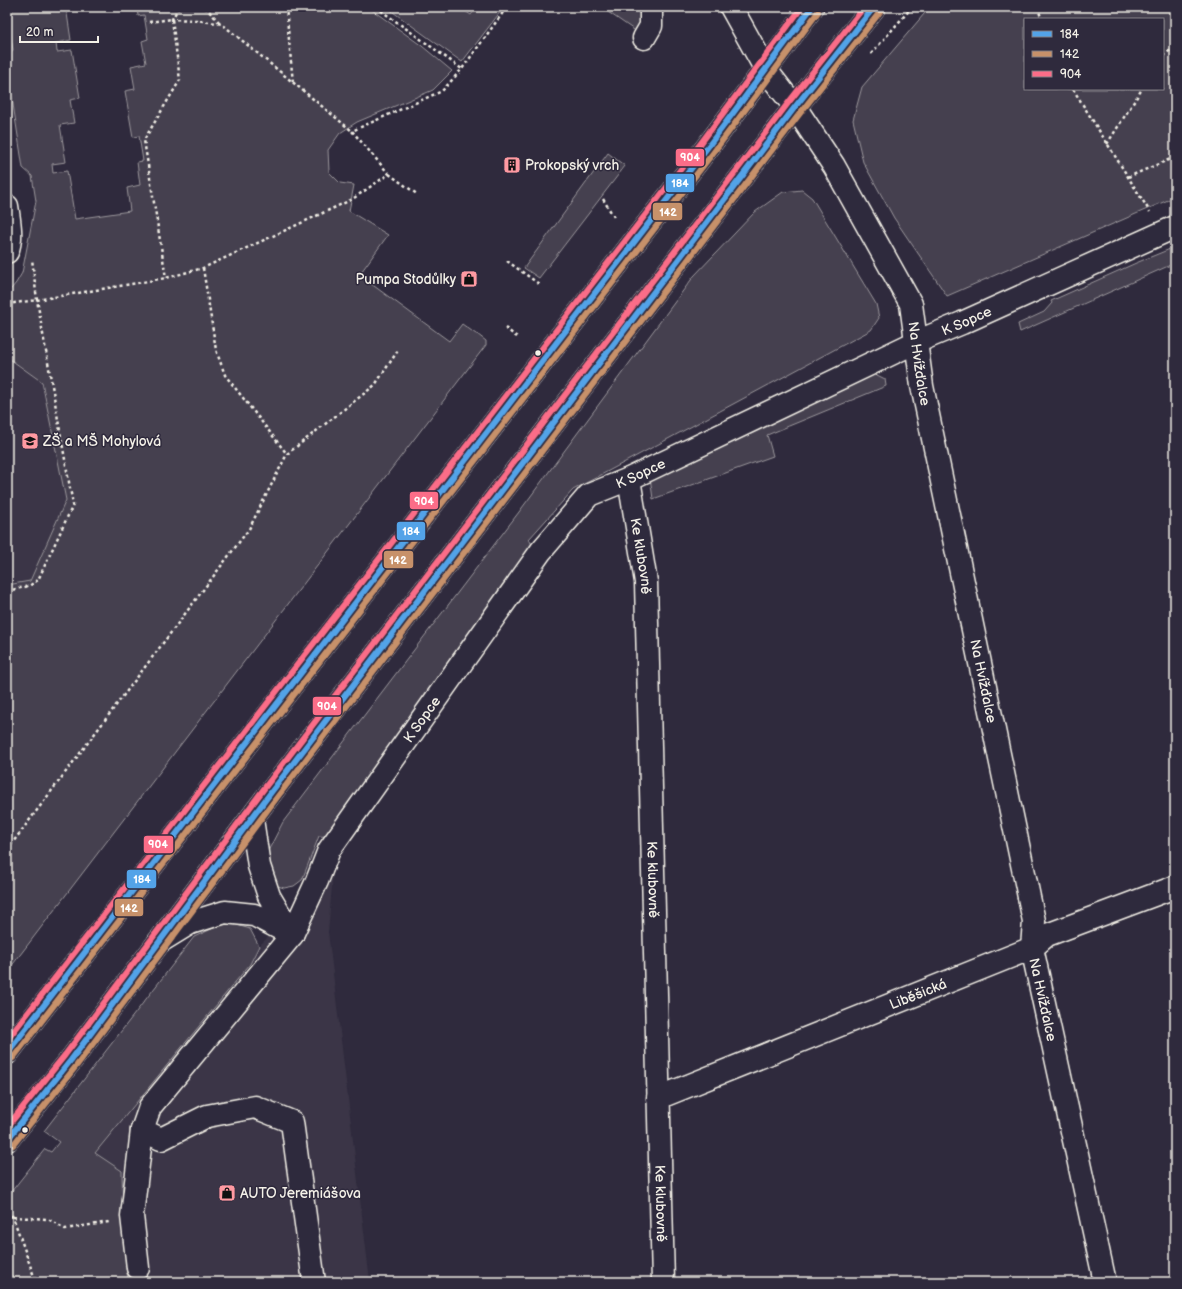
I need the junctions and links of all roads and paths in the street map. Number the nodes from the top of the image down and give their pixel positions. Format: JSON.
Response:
{"nodes":[{"id":1,"x":179,"y":7,"type":"edge"},
{"id":2,"x":205,"y":7,"type":"edge"},
{"id":3,"x":286,"y":7,"type":"edge"},
{"id":4,"x":376,"y":7,"type":"edge"},
{"id":5,"x":507,"y":7,"type":"edge"},
{"id":6,"x":651,"y":7,"type":"edge"},
{"id":7,"x":731,"y":7,"type":"edge"},
{"id":8,"x":812,"y":7,"type":"edge"},
{"id":9,"x":874,"y":7,"type":"edge"},
{"id":10,"x":912,"y":7,"type":"edge"},
{"id":11,"x":1037,"y":7,"type":"edge"},
{"id":12,"x":1042,"y":18,"type":"edge"},
{"id":13,"x":172,"y":19,"type":"junction"},
{"id":14,"x":149,"y":22,"type":"dead end"},
{"id":15,"x":222,"y":24,"type":"junction"},
{"id":16,"x":644,"y":38,"type":"dead end"},
{"id":17,"x":1175,"y":47,"type":"edge"},
{"id":18,"x":871,"y":54,"type":"dead end"},
{"id":19,"x":1164,"y":55,"type":"edge"},
{"id":20,"x":462,"y":69,"type":"junction"},
{"id":21,"x":766,"y":70,"type":"junction"},
{"id":22,"x":293,"y":84,"type":"junction"},
{"id":23,"x":1074,"y":90,"type":"edge"},
{"id":24,"x":1141,"y":90,"type":"edge"},
{"id":25,"x":795,"y":107,"type":"junction"},
{"id":26,"x":352,"y":131,"type":"junction"},
{"id":27,"x":1107,"y":144,"type":"junction"},
{"id":28,"x":1175,"y":157,"type":"edge"},
{"id":29,"x":389,"y":174,"type":"junction"},
{"id":30,"x":1128,"y":177,"type":"junction"},
{"id":31,"x":418,"y":195,"type":"dead end"},
{"id":32,"x":604,"y":199,"type":"dead end"},
{"id":33,"x":7,"y":206,"type":"edge"},
{"id":34,"x":614,"y":217,"type":"dead end"},
{"id":35,"x":1169,"y":230,"type":"edge"},
{"id":36,"x":7,"y":252,"type":"edge"},
{"id":37,"x":31,"y":256,"type":"dead end"},
{"id":38,"x":507,"y":261,"type":"dead end"},
{"id":39,"x":203,"y":268,"type":"junction"},
{"id":40,"x":166,"y":278,"type":"junction"},
{"id":41,"x":539,"y":284,"type":"dead end"},
{"id":42,"x":37,"y":300,"type":"junction"},
{"id":43,"x":7,"y":304,"type":"edge"},
{"id":44,"x":505,"y":328,"type":"dead end"},
{"id":45,"x":518,"y":337,"type":"dead end"},
{"id":46,"x":916,"y":342,"type":"junction"},
{"id":47,"x":399,"y":349,"type":"dead end"},
{"id":48,"x":287,"y":454,"type":"junction"},
{"id":49,"x":629,"y":479,"type":"junction"},
{"id":50,"x":7,"y":591,"type":"edge"},
{"id":51,"x":252,"y":819,"type":"junction"},
{"id":52,"x":7,"y":850,"type":"edge"},
{"id":53,"x":1175,"y":887,"type":"edge"},
{"id":54,"x":292,"y":935,"type":"junction"},
{"id":55,"x":159,"y":942,"type":"junction"},
{"id":56,"x":1032,"y":948,"type":"junction"},
{"id":57,"x":7,"y":1053,"type":"edge"},
{"id":58,"x":658,"y":1098,"type":"junction"},
{"id":59,"x":142,"y":1130,"type":"junction"},
{"id":60,"x":7,"y":1140,"type":"edge"},
{"id":61,"x":7,"y":1211,"type":"edge"},
{"id":62,"x":13,"y":1217,"type":"junction"},
{"id":63,"x":106,"y":1223,"type":"dead end"},
{"id":64,"x":138,"y":1268,"type":"dead end"},
{"id":65,"x":36,"y":1282,"type":"edge"},
{"id":66,"x":314,"y":1282,"type":"edge"},
{"id":67,"x":663,"y":1282,"type":"edge"},
{"id":68,"x":1105,"y":1282,"type":"edge"}],
"edges":[{"from":1,"to":13,"type":"path"},
{"from":2,"to":15,"type":"path"},
{"from":3,"to":22,"type":"path"},
{"from":4,"to":20,"type":"path"},
{"from":5,"to":20,"type":"path"},
{"from":6,"to":16,"type":"street"},
{"from":7,"to":21,"type":"street","name":"Na Hvížďalce"},
{"from":8,"to":21,"type":"street"},
{"from":9,"to":25,"type":"street"},
{"from":10,"to":18,"type":"path"},
{"from":11,"to":12,"type":"path"},
{"from":13,"to":14,"type":"path"},
{"from":13,"to":15,"type":"path"},
{"from":13,"to":40,"type":"path"},
{"from":15,"to":22,"type":"path"},
{"from":17,"to":19,"type":"path"},
{"from":20,"to":26,"type":"path"},
{"from":21,"to":25,"type":"street","name":"Na Hvížďalce"},
{"from":21,"to":57,"type":"street"},
{"from":22,"to":26,"type":"path"},
{"from":23,"to":27,"type":"path"},
{"from":24,"to":27,"type":"path"},
{"from":25,"to":46,"type":"street","name":"Na Hvížďalce"},
{"from":25,"to":51,"type":"street"},
{"from":26,"to":29,"type":"path"},
{"from":27,"to":30,"type":"path"},
{"from":28,"to":30,"type":"path"},
{"from":29,"to":31,"type":"path"},
{"from":29,"to":39,"type":"path"},
{"from":30,"to":35,"type":"path"},
{"from":32,"to":34,"type":"path"},
{"from":33,"to":36,"type":"street"},
{"from":35,"to":46,"type":"street","name":"K Sopce"},
{"from":37,"to":42,"type":"path"},
{"from":38,"to":41,"type":"path"},
{"from":39,"to":40,"type":"path"},
{"from":39,"to":48,"type":"path"},
{"from":40,"to":42,"type":"path"},
{"from":42,"to":43,"type":"path"},
{"from":42,"to":50,"type":"path"},
{"from":44,"to":45,"type":"path"},
{"from":46,"to":49,"type":"street","name":"K Sopce"},
{"from":46,"to":56,"type":"street","name":"Na Hvížďalce"},
{"from":47,"to":48,"type":"path"},
{"from":48,"to":52,"type":"path"},
{"from":49,"to":54,"type":"street","name":"K Sopce"},
{"from":49,"to":58,"type":"street","name":"Ke klubovně"},
{"from":51,"to":54,"type":"street"},
{"from":51,"to":55,"type":"street"},
{"from":53,"to":56,"type":"street","name":"Liběšická"},
{"from":54,"to":55,"type":"street"},
{"from":54,"to":59,"type":"street","name":"K Sopce"},
{"from":55,"to":60,"type":"street"},
{"from":56,"to":58,"type":"street","name":"Liběšická"},
{"from":56,"to":68,"type":"street","name":"Na Hvížďalce"},
{"from":58,"to":67,"type":"street","name":"Ke klubovně"},
{"from":59,"to":64,"type":"street","name":"K Sopce"},
{"from":59,"to":66,"type":"street"},
{"from":61,"to":62,"type":"path"},
{"from":62,"to":63,"type":"path"},
{"from":62,"to":65,"type":"path"}]}
